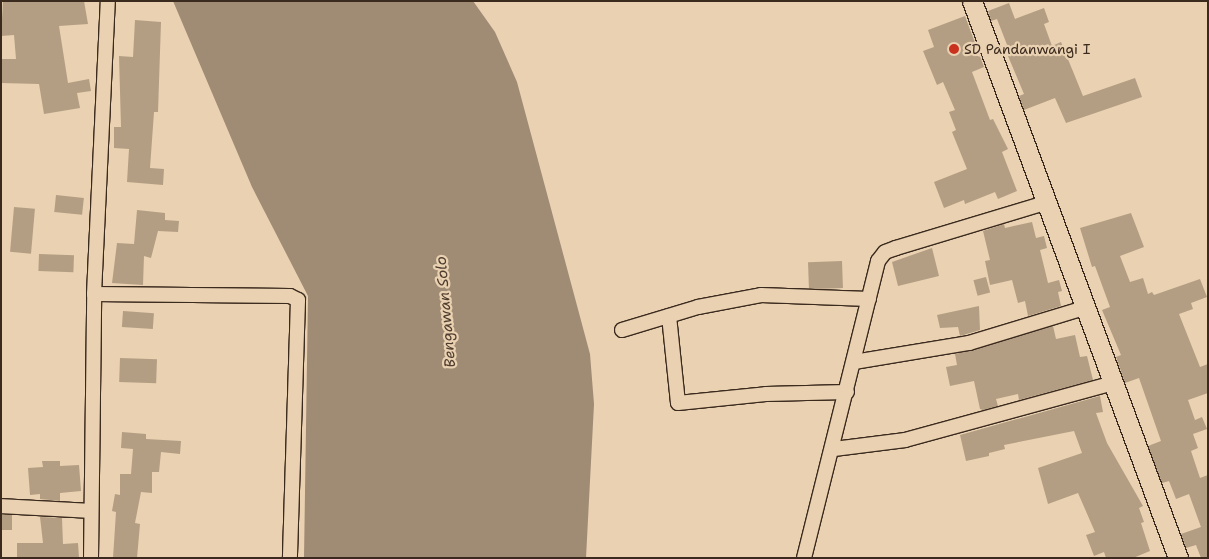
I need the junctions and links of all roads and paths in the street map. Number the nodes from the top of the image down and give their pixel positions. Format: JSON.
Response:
{"nodes":[{"id":1,"x":108,"y":1,"type":"edge"},
{"id":2,"x":972,"y":1,"type":"edge"},
{"id":3,"x":1045,"y":203,"type":"junction"},
{"id":4,"x":94,"y":294,"type":"junction"},
{"id":5,"x":869,"y":298,"type":"junction"},
{"id":6,"x":1084,"y":308,"type":"junction"},
{"id":7,"x":669,"y":316,"type":"junction"},
{"id":8,"x":622,"y":330,"type":"dead end"},
{"id":9,"x":854,"y":362,"type":"junction"},
{"id":10,"x":1114,"y":383,"type":"junction"},
{"id":11,"x":847,"y":392,"type":"junction"},
{"id":12,"x":834,"y":449,"type":"junction"},
{"id":13,"x":1,"y":506,"type":"edge"},
{"id":14,"x":90,"y":511,"type":"junction"},
{"id":15,"x":91,"y":558,"type":"edge"},
{"id":16,"x":290,"y":558,"type":"edge"},
{"id":17,"x":804,"y":558,"type":"edge"},
{"id":18,"x":1178,"y":558,"type":"edge"}],
"edges":[{"from":1,"to":4,"type":"street"},
{"from":2,"to":3,"type":"street"},
{"from":3,"to":5,"type":"street"},
{"from":3,"to":6,"type":"street"},
{"from":4,"to":14,"type":"street"},
{"from":4,"to":16,"type":"street"},
{"from":5,"to":7,"type":"street"},
{"from":5,"to":9,"type":"street"},
{"from":6,"to":9,"type":"street"},
{"from":6,"to":10,"type":"street"},
{"from":7,"to":8,"type":"street"},
{"from":7,"to":11,"type":"street"},
{"from":9,"to":11,"type":"street"},
{"from":10,"to":12,"type":"street"},
{"from":10,"to":18,"type":"street"},
{"from":11,"to":12,"type":"street"},
{"from":12,"to":17,"type":"street"},
{"from":13,"to":14,"type":"street"},
{"from":14,"to":15,"type":"street"}]}
